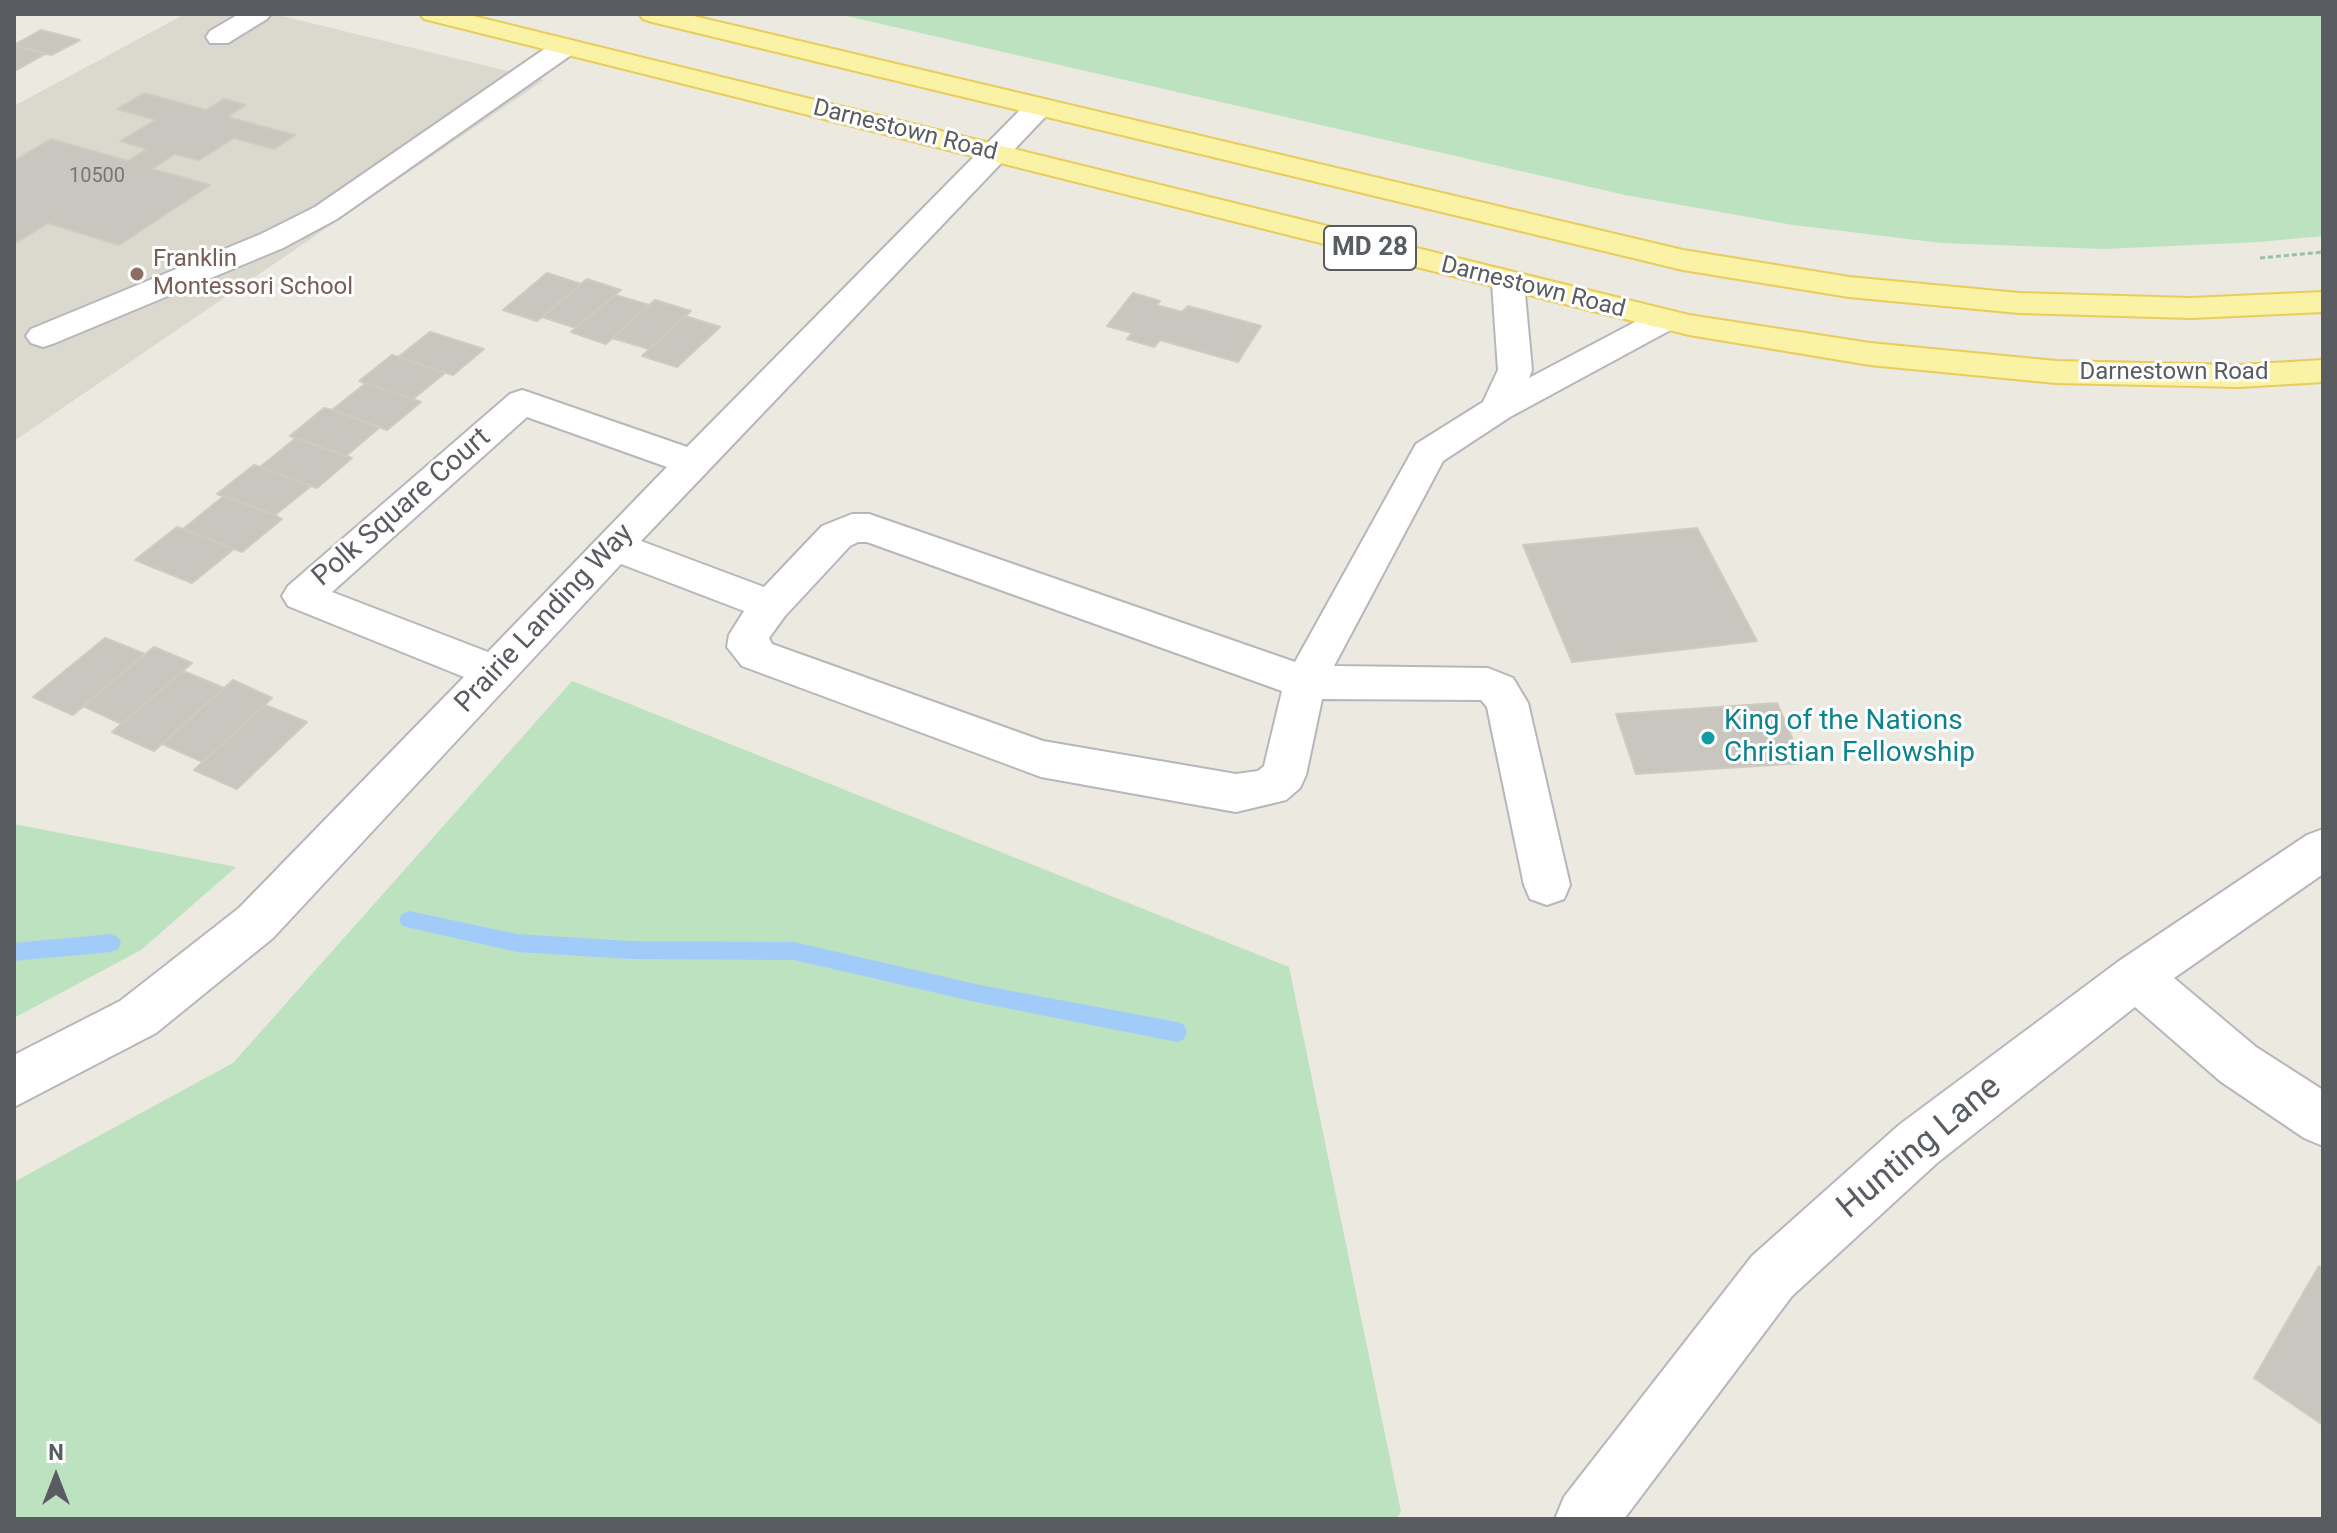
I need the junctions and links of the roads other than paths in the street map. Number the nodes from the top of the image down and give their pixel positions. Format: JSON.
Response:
{"nodes":[{"id":1,"x":258,"y":14,"type":"edge"},
{"id":2,"x":433,"y":14,"type":"edge"},
{"id":3,"x":652,"y":14,"type":"edge"},
{"id":4,"x":219,"y":37,"type":"dead end"},
{"id":5,"x":565,"y":47,"type":"junction"},
{"id":6,"x":1038,"y":108,"type":"junction"},
{"id":7,"x":992,"y":152,"type":"junction"},
{"id":8,"x":1508,"y":283,"type":"junction"},
{"id":9,"x":2323,"y":302,"type":"edge"},
{"id":10,"x":1664,"y":320,"type":"junction"},
{"id":11,"x":43,"y":336,"type":"dead end"},
{"id":12,"x":2323,"y":371,"type":"edge"},
{"id":13,"x":1497,"y":409,"type":"junction"},
{"id":14,"x":693,"y":463,"type":"junction"},
{"id":15,"x":614,"y":546,"type":"junction"},
{"id":16,"x":771,"y":605,"type":"junction"},
{"id":17,"x":495,"y":672,"type":"junction"},
{"id":18,"x":1305,"y":682,"type":"junction"},
{"id":19,"x":2323,"y":849,"type":"edge"},
{"id":20,"x":1547,"y":885,"type":"dead end"},
{"id":21,"x":2136,"y":977,"type":"junction"},
{"id":22,"x":14,"y":1082,"type":"edge"},
{"id":23,"x":2323,"y":1120,"type":"edge"},
{"id":24,"x":1586,"y":1519,"type":"edge"}],
"edges":[{"from":1,"to":4,"type":"street"},
{"from":2,"to":5,"type":"main road","name":"Darnestown Road","number":"MD 28"},
{"from":3,"to":6,"type":"main road","name":"Darnestown Road","number":"MD 28"},
{"from":5,"to":7,"type":"main road","name":"Darnestown Road","number":"MD 28"},
{"from":5,"to":11,"type":"street"},
{"from":6,"to":7,"type":"street","name":"Prairie Landing Way"},
{"from":6,"to":9,"type":"main road","name":"Darnestown Road","number":"MD 28"},
{"from":7,"to":8,"type":"main road","name":"Darnestown Road","number":"MD 28"},
{"from":7,"to":14,"type":"street","name":"Prairie Landing Way"},
{"from":8,"to":10,"type":"main road","name":"Darnestown Road","number":"MD 28"},
{"from":8,"to":13,"type":"street"},
{"from":10,"to":12,"type":"main road","name":"Darnestown Road","number":"MD 28"},
{"from":10,"to":13,"type":"street"},
{"from":13,"to":18,"type":"street"},
{"from":14,"to":15,"type":"street","name":"Prairie Landing Way"},
{"from":14,"to":17,"type":"street","name":"Polk Square Court"},
{"from":15,"to":16,"type":"street"},
{"from":15,"to":17,"type":"street","name":"Prairie Landing Way"},
{"from":16,"to":18,"type":"street"},
{"from":16,"to":18,"type":"street"},
{"from":17,"to":22,"type":"street","name":"Prairie Landing Way"},
{"from":18,"to":20,"type":"street"},
{"from":19,"to":21,"type":"street","name":"Hunting Lane"},
{"from":21,"to":23,"type":"street"},
{"from":21,"to":24,"type":"street","name":"Hunting Lane"}]}
